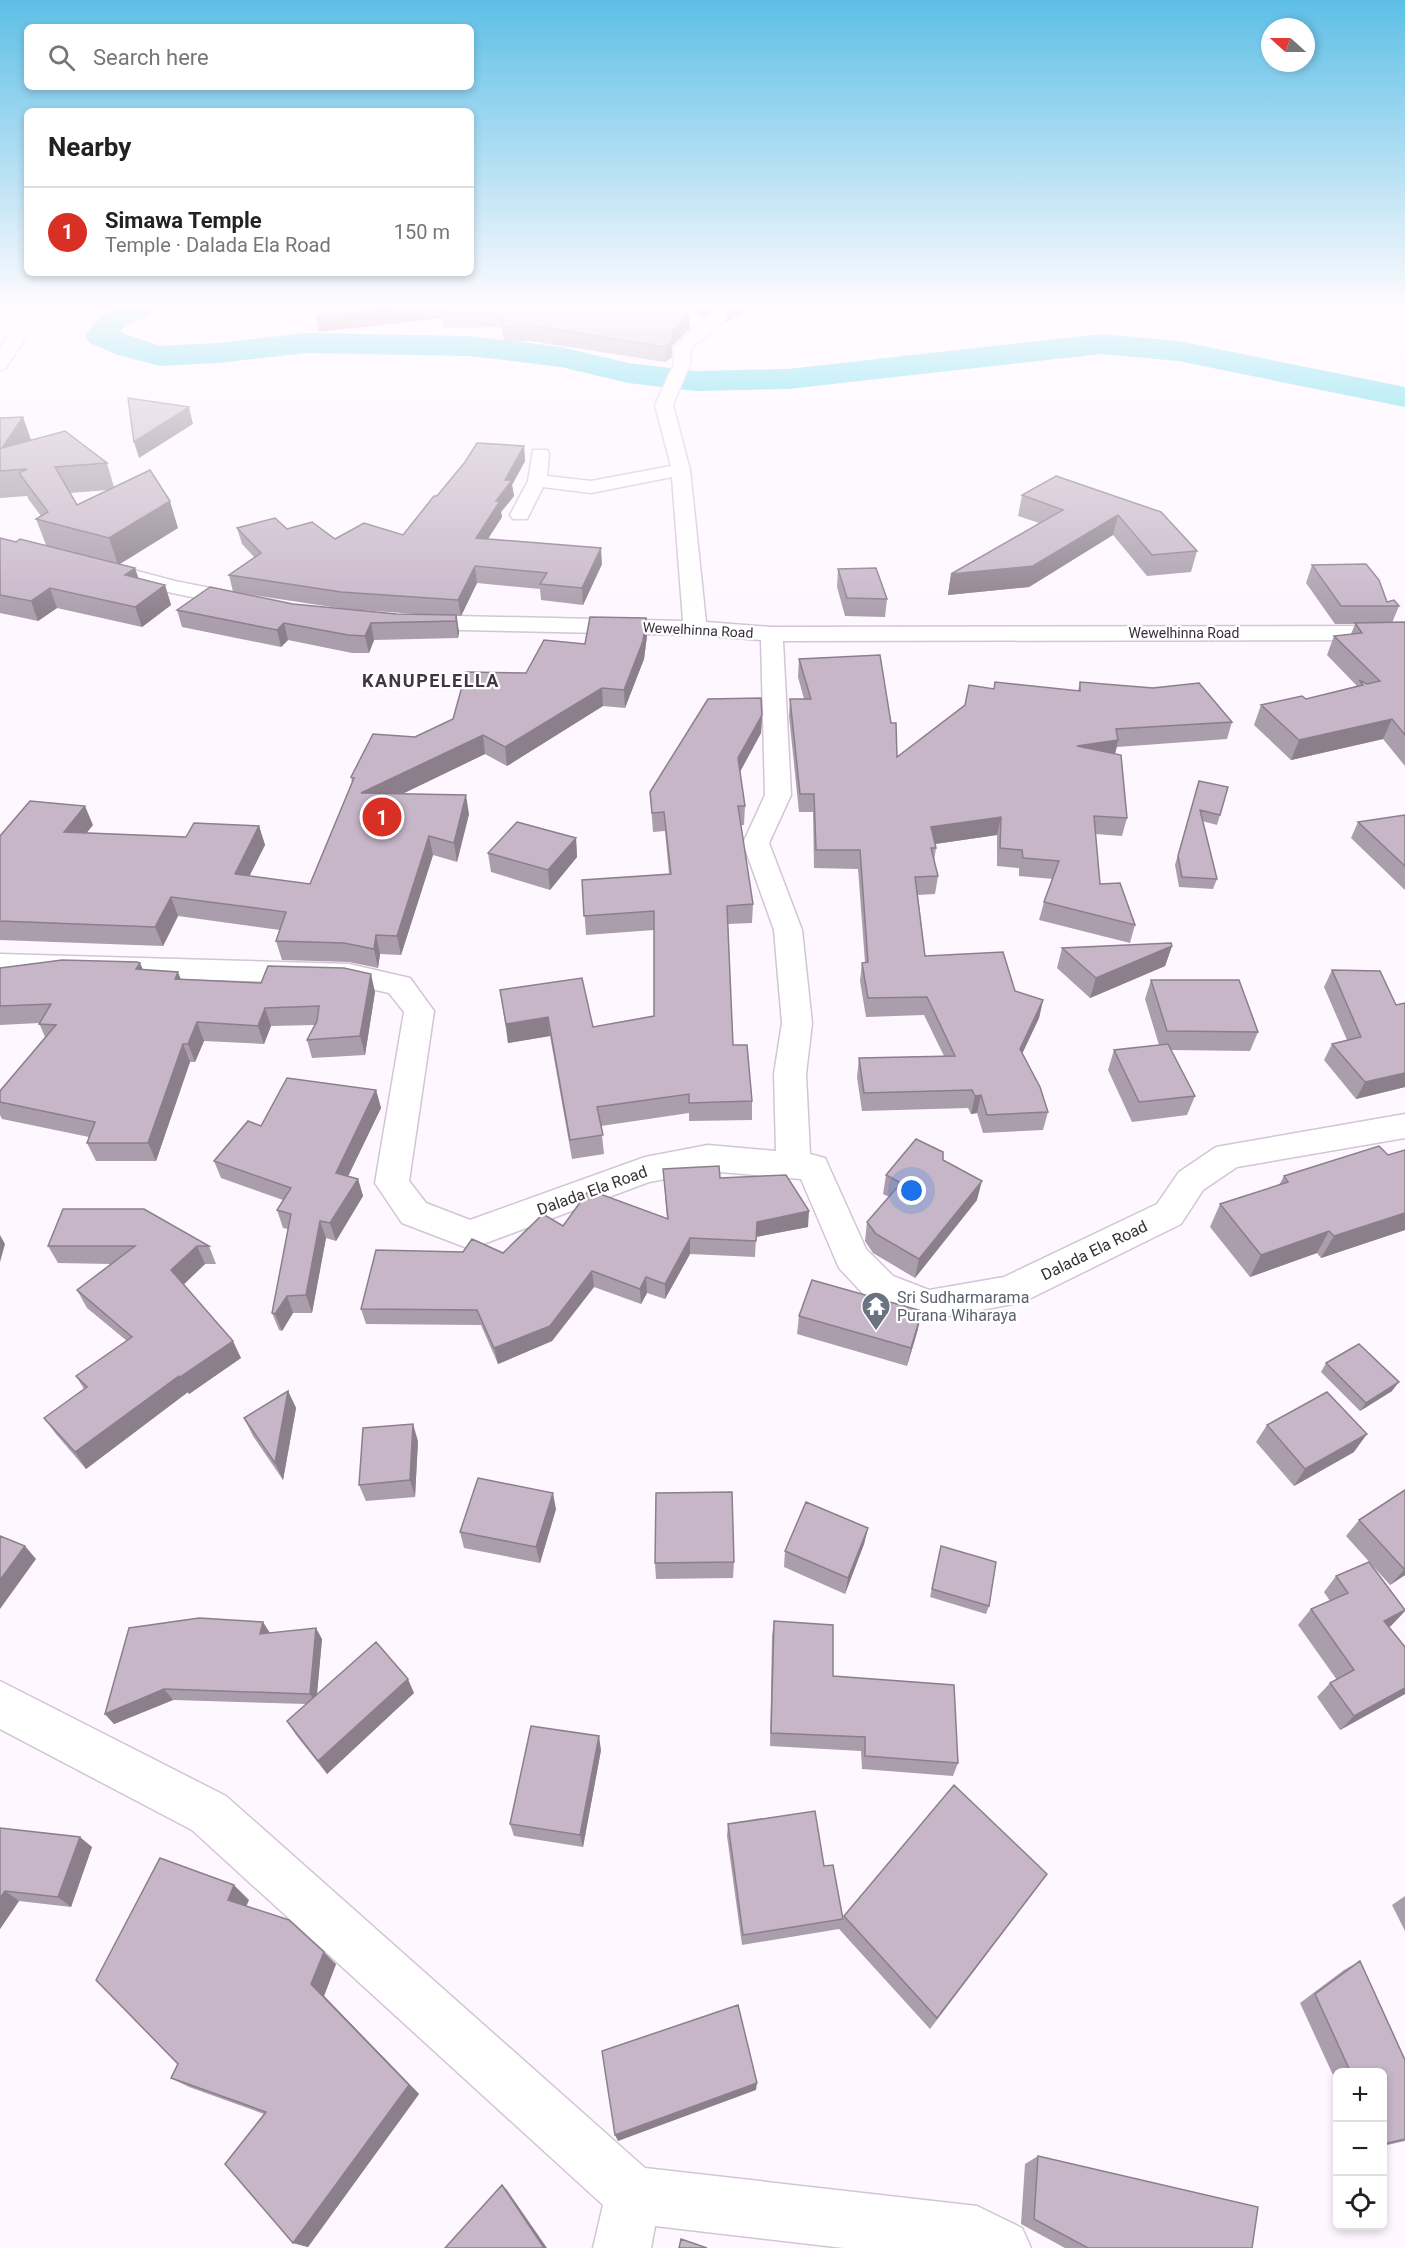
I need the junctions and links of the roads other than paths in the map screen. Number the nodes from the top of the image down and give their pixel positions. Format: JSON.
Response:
{"nodes":[{"id":1,"x":666,"y":413,"type":"edge"},
{"id":2,"x":540,"y":454,"type":"dead end"},
{"id":3,"x":681,"y":470,"type":"junction"},
{"id":4,"x":537,"y":481,"type":"junction"},
{"id":5,"x":520,"y":515,"type":"dead end"},
{"id":6,"x":73,"y":560,"type":"edge"},
{"id":7,"x":263,"y":605,"type":"edge"},
{"id":8,"x":388,"y":621,"type":"edge"},
{"id":9,"x":694,"y":628,"type":"junction"},
{"id":10,"x":1405,"y":633,"type":"edge"},
{"id":11,"x":772,"y":634,"type":"junction"},
{"id":12,"x":0,"y":964,"type":"edge"},
{"id":13,"x":1405,"y":1126,"type":"edge"},
{"id":14,"x":793,"y":1163,"type":"junction"},
{"id":15,"x":0,"y":1704,"type":"edge"},
{"id":16,"x":633,"y":2195,"type":"junction"},
{"id":17,"x":622,"y":2248,"type":"edge"},
{"id":18,"x":1002,"y":2248,"type":"edge"}],
"edges":[{"from":1,"to":3,"type":"street"},
{"from":2,"to":4,"type":"street"},
{"from":3,"to":4,"type":"street"},
{"from":3,"to":9,"type":"street"},
{"from":4,"to":5,"type":"street"},
{"from":6,"to":7,"type":"street"},
{"from":8,"to":9,"type":"street","name":"Wewelhinna Road"},
{"from":9,"to":11,"type":"street","name":"Wewelhinna Road"},
{"from":10,"to":11,"type":"street","name":"Wewelhinna Road"},
{"from":11,"to":14,"type":"street"},
{"from":12,"to":14,"type":"street","name":"Dalada Ela Road"},
{"from":13,"to":14,"type":"street","name":"Dalada Ela Road"},
{"from":15,"to":16,"type":"street"},
{"from":16,"to":17,"type":"street"},
{"from":16,"to":18,"type":"street"}]}
